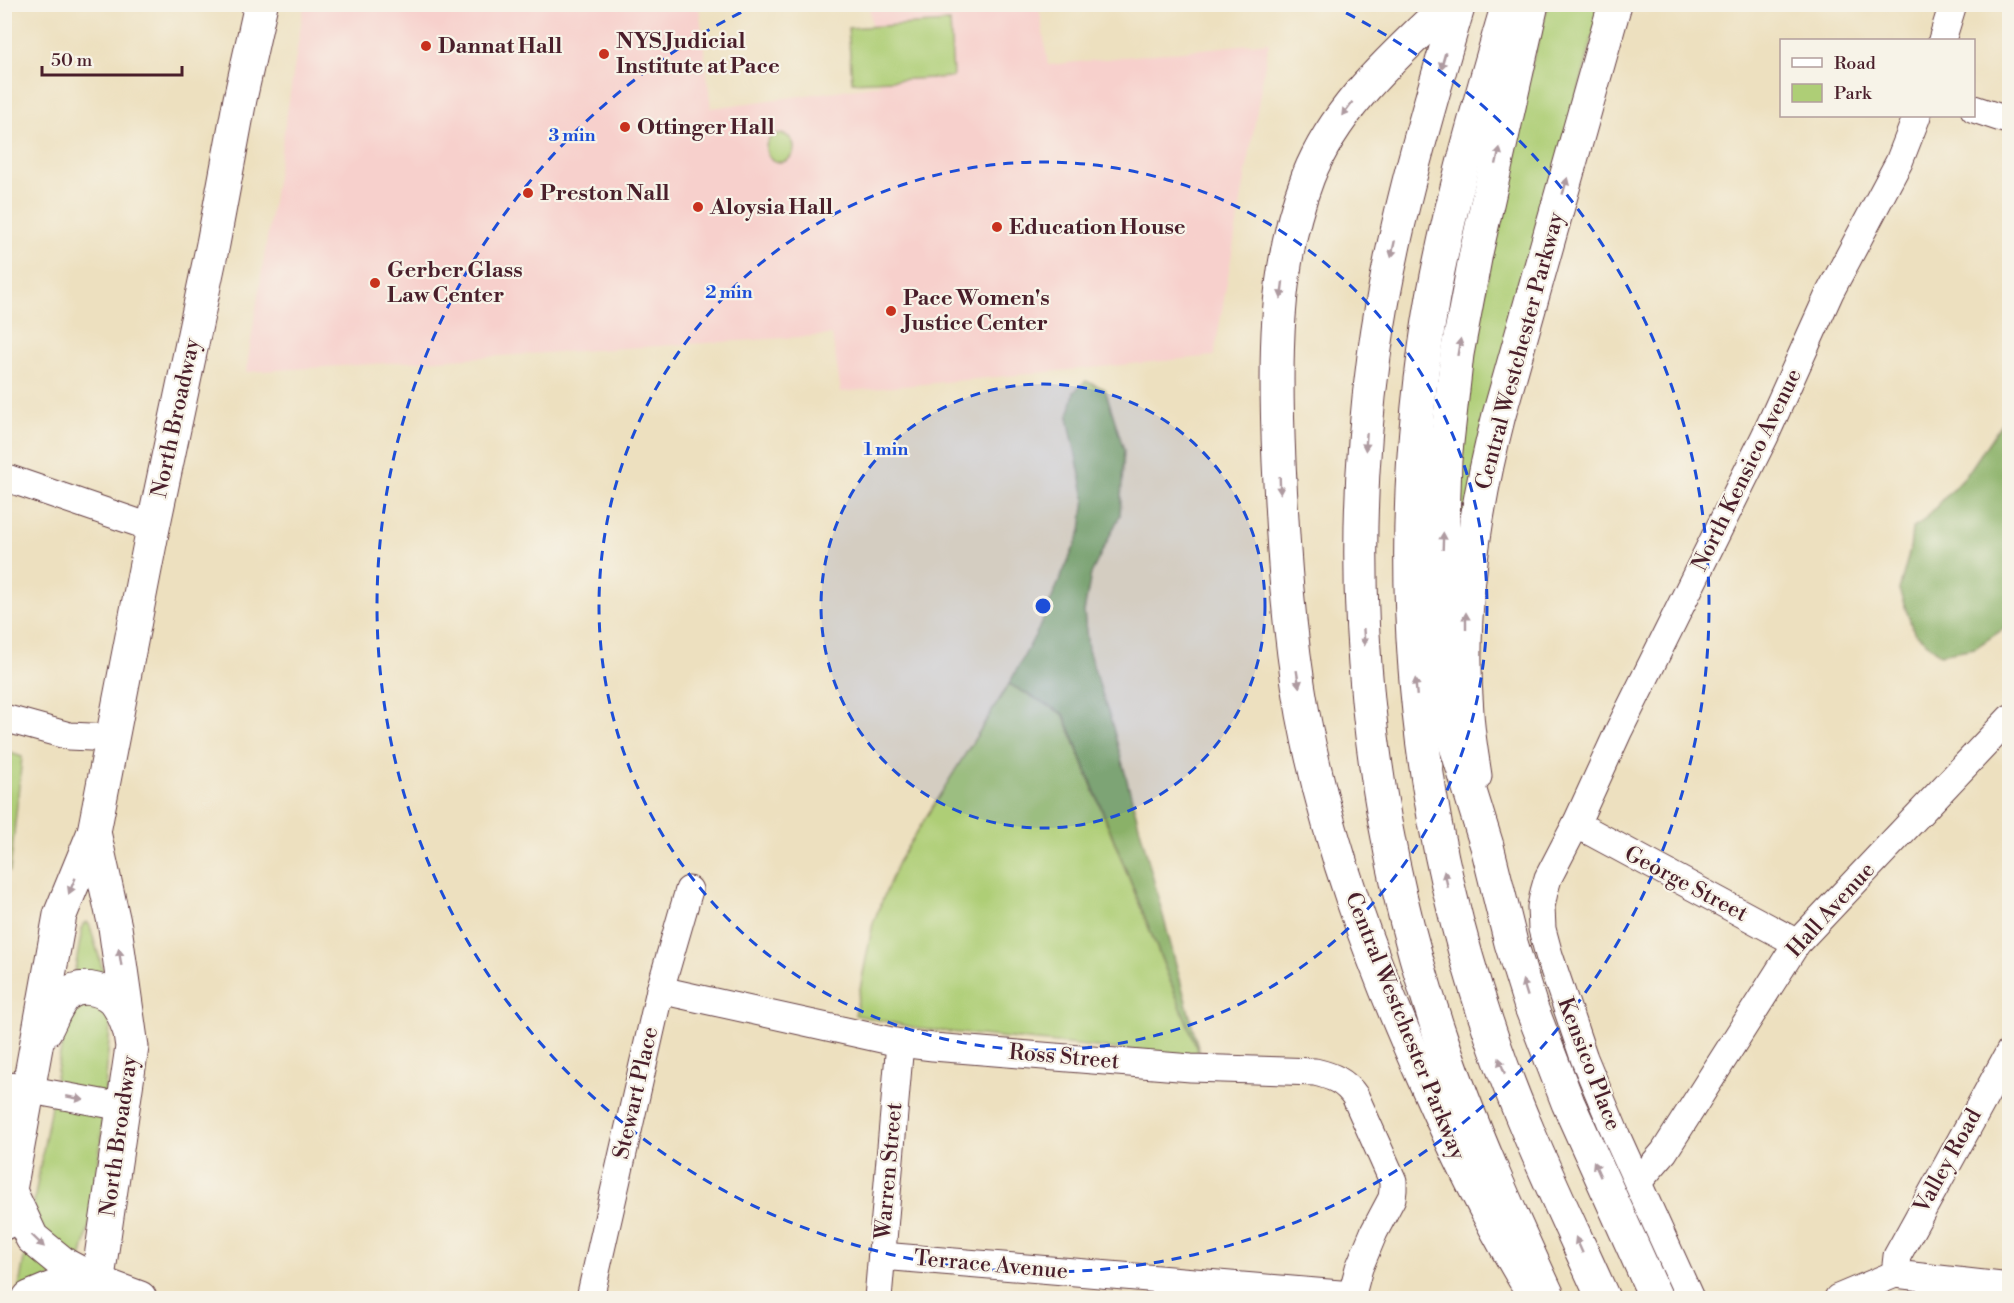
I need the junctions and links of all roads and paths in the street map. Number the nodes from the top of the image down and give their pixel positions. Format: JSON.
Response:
{"nodes":[{"id":1,"x":261,"y":4,"type":"edge"},
{"id":2,"x":1449,"y":4,"type":"edge"},
{"id":3,"x":1459,"y":4,"type":"edge"},
{"id":4,"x":1508,"y":4,"type":"edge"},
{"id":5,"x":1532,"y":4,"type":"edge"},
{"id":6,"x":1615,"y":4,"type":"edge"},
{"id":7,"x":1953,"y":4,"type":"edge"},
{"id":8,"x":1942,"y":39,"type":"edge"},
{"id":9,"x":1975,"y":109,"type":"edge"},
{"id":10,"x":1917,"y":117,"type":"edge"},
{"id":11,"x":2010,"y":121,"type":"edge"},
{"id":12,"x":4,"y":477,"type":"edge"},
{"id":13,"x":153,"y":528,"type":"junction"},
{"id":14,"x":4,"y":718,"type":"edge"},
{"id":15,"x":2010,"y":718,"type":"edge"},
{"id":16,"x":112,"y":738,"type":"junction"},
{"id":17,"x":1576,"y":824,"type":"junction"},
{"id":18,"x":94,"y":832,"type":"junction"},
{"id":19,"x":1487,"y":846,"type":"junction"},
{"id":20,"x":689,"y":890,"type":"dead end"},
{"id":21,"x":1797,"y":943,"type":"junction"},
{"id":22,"x":660,"y":990,"type":"junction"},
{"id":23,"x":900,"y":1043,"type":"junction"},
{"id":24,"x":132,"y":1047,"type":"junction"},
{"id":25,"x":2010,"y":1051,"type":"edge"},
{"id":26,"x":34,"y":1053,"type":"junction"},
{"id":27,"x":16,"y":1087,"type":"edge"},
{"id":28,"x":123,"y":1107,"type":"junction"},
{"id":29,"x":1638,"y":1182,"type":"junction"},
{"id":30,"x":10,"y":1191,"type":"junction"},
{"id":31,"x":4,"y":1224,"type":"edge"},
{"id":32,"x":882,"y":1256,"type":"junction"},
{"id":33,"x":1894,"y":1274,"type":"junction"},
{"id":34,"x":2010,"y":1287,"type":"edge"},
{"id":35,"x":96,"y":1290,"type":"edge"},
{"id":36,"x":1352,"y":1297,"type":"edge"},
{"id":37,"x":29,"y":1299,"type":"edge"},
{"id":38,"x":140,"y":1299,"type":"edge"},
{"id":39,"x":590,"y":1299,"type":"edge"},
{"id":40,"x":878,"y":1299,"type":"edge"},
{"id":41,"x":1536,"y":1299,"type":"edge"},
{"id":42,"x":1549,"y":1299,"type":"edge"},
{"id":43,"x":1603,"y":1299,"type":"edge"},
{"id":44,"x":1656,"y":1299,"type":"edge"},
{"id":45,"x":1690,"y":1299,"type":"edge"},
{"id":46,"x":1838,"y":1299,"type":"edge"}],
"edges":[{"from":1,"to":13,"type":"main road","name":"North Broadway"},
{"from":2,"to":41,"type":"main road","name":"Central Westchester Parkway","one_way":true},
{"from":3,"to":42,"type":"main road","one_way":true},
{"from":43,"to":4,"type":"main road","one_way":true},
{"from":19,"to":5,"type":"main road","one_way":true},
{"from":19,"to":6,"type":"main road","name":"Central Westchester Parkway","one_way":true},
{"from":7,"to":8,"type":"street"},
{"from":9,"to":11,"type":"street"},
{"from":10,"to":17,"type":"street","name":"North Kensico Avenue"},
{"from":12,"to":13,"type":"street"},
{"from":13,"to":16,"type":"main road","name":"North Broadway"},
{"from":14,"to":16,"type":"street"},
{"from":15,"to":21,"type":"street","name":"Hall Avenue"},
{"from":16,"to":18,"type":"main road","name":"North Broadway"},
{"from":17,"to":21,"type":"street","name":"George Street"},
{"from":17,"to":29,"type":"street","name":"Kensico Place"},
{"from":24,"to":18,"type":"main road","name":"North Broadway","one_way":true},
{"from":18,"to":26,"type":"main road","name":"North Broadway","one_way":true},
{"from":44,"to":19,"type":"main road","one_way":true},
{"from":20,"to":22,"type":"street","name":"Stewart Place"},
{"from":21,"to":29,"type":"street","name":"Hall Avenue"},
{"from":22,"to":23,"type":"street","name":"Ross Street"},
{"from":22,"to":39,"type":"street","name":"Stewart Place"},
{"from":23,"to":32,"type":"street","name":"Warren Street"},
{"from":23,"to":36,"type":"street","name":"Ross Street"},
{"from":24,"to":26,"type":"main road"},
{"from":24,"to":28,"type":"main road","name":"North Broadway"},
{"from":25,"to":33,"type":"street","name":"Valley Road"},
{"from":26,"to":27,"type":"main road","name":"North Broadway"},
{"from":27,"to":28,"type":"street","one_way":true},
{"from":27,"to":30,"type":"main road","name":"North Broadway"},
{"from":28,"to":35,"type":"main road","name":"North Broadway"},
{"from":29,"to":45,"type":"street","name":"Kensico Place"},
{"from":30,"to":31,"type":"main road","name":"North Broadway"},
{"from":30,"to":35,"type":"main road","one_way":true},
{"from":32,"to":36,"type":"street","name":"Terrace Avenue"},
{"from":32,"to":40,"type":"street","name":"Warren Street"},
{"from":33,"to":34,"type":"street"},
{"from":33,"to":46,"type":"street"},
{"from":35,"to":37,"type":"main road"},
{"from":35,"to":38,"type":"main road"}]}
